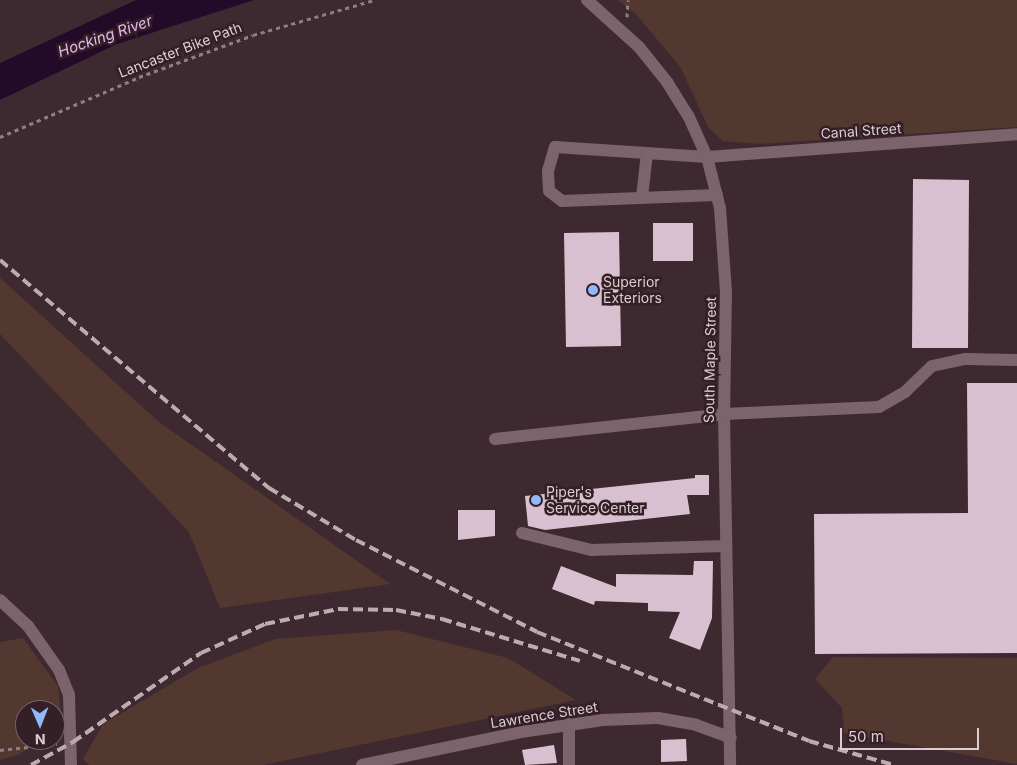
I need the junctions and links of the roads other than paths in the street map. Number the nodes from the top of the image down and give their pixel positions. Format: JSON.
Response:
{"nodes":[{"id":1,"x":587,"y":0,"type":"edge"},
{"id":2,"x":1017,"y":134,"type":"edge"},
{"id":3,"x":647,"y":153,"type":"junction"},
{"id":4,"x":707,"y":158,"type":"junction"},
{"id":5,"x":717,"y":194,"type":"junction"},
{"id":6,"x":642,"y":197,"type":"junction"},
{"id":7,"x":1017,"y":360,"type":"edge"},
{"id":8,"x":724,"y":414,"type":"junction"},
{"id":9,"x":495,"y":439,"type":"dead end"},
{"id":10,"x":522,"y":533,"type":"dead end"},
{"id":11,"x":726,"y":546,"type":"junction"},
{"id":12,"x":0,"y":600,"type":"edge"},
{"id":13,"x":569,"y":724,"type":"junction"},
{"id":14,"x":731,"y":738,"type":"junction"},
{"id":15,"x":398,"y":761,"type":"edge"},
{"id":16,"x":71,"y":765,"type":"edge"},
{"id":17,"x":362,"y":765,"type":"edge"},
{"id":18,"x":569,"y":765,"type":"edge"},
{"id":19,"x":730,"y":765,"type":"edge"}],
"edges":[{"from":1,"to":4,"type":"street","name":"South Maple Street"},
{"from":2,"to":4,"type":"street","name":"Canal Street"},
{"from":3,"to":4,"type":"street","name":"Canal Street"},
{"from":3,"to":6,"type":"street"},
{"from":3,"to":6,"type":"street","name":"Canal Street"},
{"from":4,"to":5,"type":"street","name":"South Maple Street"},
{"from":5,"to":6,"type":"street"},
{"from":5,"to":8,"type":"street","name":"South Maple Street"},
{"from":7,"to":8,"type":"street"},
{"from":8,"to":9,"type":"street"},
{"from":8,"to":11,"type":"street","name":"South Maple Street"},
{"from":10,"to":11,"type":"street"},
{"from":11,"to":14,"type":"street","name":"South Maple Street"},
{"from":12,"to":16,"type":"street"},
{"from":13,"to":14,"type":"street","name":"Lawrence Street"},
{"from":13,"to":15,"type":"street","name":"Lawrence Street"},
{"from":13,"to":18,"type":"street"},
{"from":14,"to":19,"type":"street","name":"South Maple Street"},
{"from":15,"to":17,"type":"street","name":"Lawrence Street"}]}
